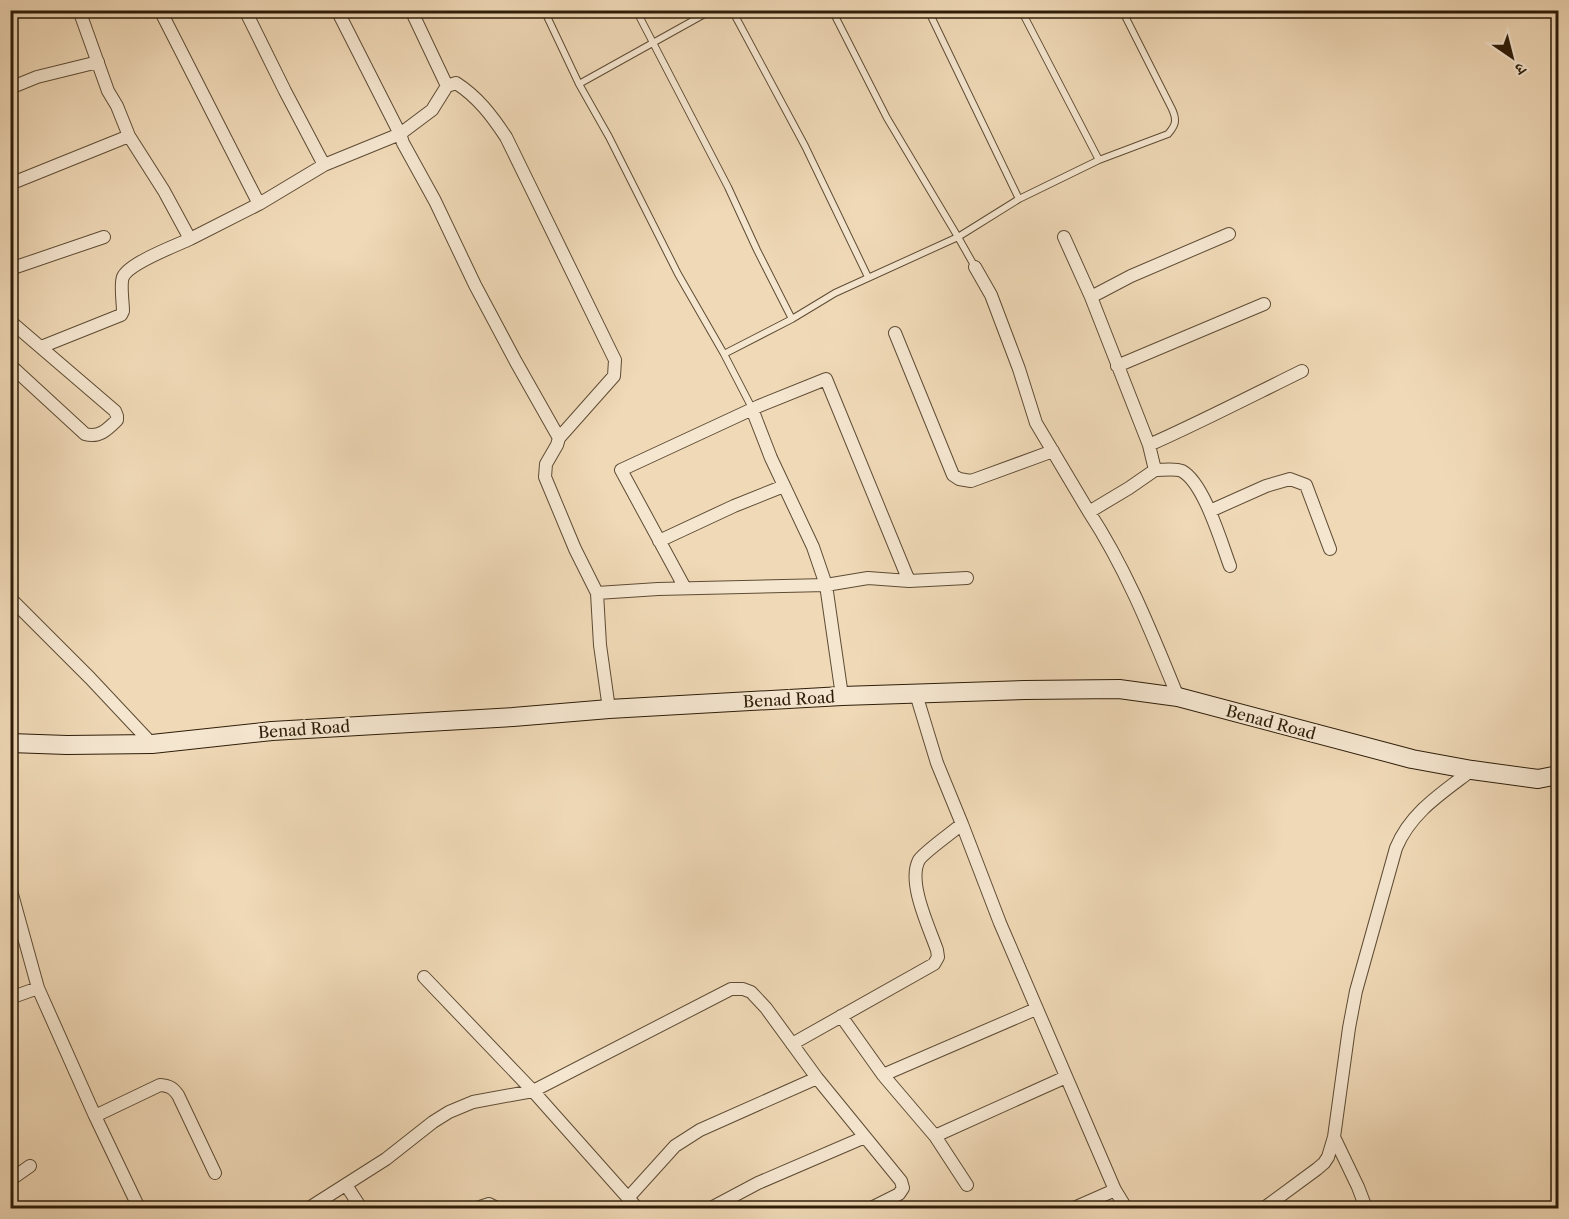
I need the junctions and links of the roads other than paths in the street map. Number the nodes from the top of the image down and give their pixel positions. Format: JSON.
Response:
{"nodes":[{"id":1,"x":79,"y":10,"type":"edge"},
{"id":2,"x":160,"y":10,"type":"edge"},
{"id":3,"x":244,"y":10,"type":"edge"},
{"id":4,"x":338,"y":10,"type":"edge"},
{"id":5,"x":411,"y":10,"type":"edge"},
{"id":6,"x":544,"y":10,"type":"edge"},
{"id":7,"x":636,"y":10,"type":"edge"},
{"id":8,"x":712,"y":10,"type":"edge"},
{"id":9,"x":732,"y":10,"type":"edge"},
{"id":10,"x":832,"y":10,"type":"edge"},
{"id":11,"x":928,"y":10,"type":"edge"},
{"id":12,"x":1021,"y":10,"type":"edge"},
{"id":13,"x":1122,"y":10,"type":"edge"},
{"id":14,"x":653,"y":43,"type":"junction"},
{"id":15,"x":98,"y":62,"type":"junction"},
{"id":16,"x":579,"y":84,"type":"junction"},
{"id":17,"x":447,"y":86,"type":"junction"},
{"id":18,"x":10,"y":88,"type":"edge"},
{"id":19,"x":400,"y":134,"type":"junction"},
{"id":20,"x":129,"y":136,"type":"junction"},
{"id":21,"x":1099,"y":160,"type":"junction"},
{"id":22,"x":324,"y":165,"type":"junction"},
{"id":23,"x":10,"y":184,"type":"edge"},
{"id":24,"x":1019,"y":199,"type":"junction"},
{"id":25,"x":260,"y":204,"type":"junction"},
{"id":26,"x":1229,"y":234,"type":"dead end"},
{"id":27,"x":104,"y":237,"type":"dead end"},
{"id":28,"x":958,"y":237,"type":"junction"},
{"id":29,"x":1064,"y":237,"type":"dead end"},
{"id":30,"x":190,"y":239,"type":"junction"},
{"id":31,"x":975,"y":267,"type":"joint"},
{"id":32,"x":10,"y":269,"type":"edge"},
{"id":33,"x":868,"y":277,"type":"junction"},
{"id":34,"x":1091,"y":297,"type":"junction"},
{"id":35,"x":1264,"y":304,"type":"dead end"},
{"id":36,"x":792,"y":319,"type":"junction"},
{"id":37,"x":10,"y":321,"type":"edge"},
{"id":38,"x":895,"y":333,"type":"dead end"},
{"id":39,"x":40,"y":346,"type":"junction"},
{"id":40,"x":724,"y":354,"type":"junction"},
{"id":41,"x":10,"y":365,"type":"edge"},
{"id":42,"x":1117,"y":366,"type":"junction"},
{"id":43,"x":1302,"y":371,"type":"dead end"},
{"id":44,"x":752,"y":409,"type":"junction"},
{"id":45,"x":559,"y":438,"type":"junction"},
{"id":46,"x":1149,"y":446,"type":"junction"},
{"id":47,"x":1053,"y":451,"type":"junction"},
{"id":48,"x":1155,"y":470,"type":"junction"},
{"id":49,"x":784,"y":486,"type":"junction"},
{"id":50,"x":1210,"y":511,"type":"junction"},
{"id":51,"x":1089,"y":512,"type":"junction"},
{"id":52,"x":659,"y":541,"type":"junction"},
{"id":53,"x":1330,"y":549,"type":"dead end"},
{"id":54,"x":1230,"y":566,"type":"dead end"},
{"id":55,"x":967,"y":578,"type":"dead end"},
{"id":56,"x":909,"y":581,"type":"junction"},
{"id":57,"x":826,"y":585,"type":"junction"},
{"id":58,"x":685,"y":588,"type":"junction"},
{"id":59,"x":597,"y":593,"type":"junction"},
{"id":60,"x":10,"y":598,"type":"edge"},
{"id":61,"x":916,"y":694,"type":"junction"},
{"id":62,"x":842,"y":696,"type":"junction"},
{"id":63,"x":1178,"y":697,"type":"junction"},
{"id":64,"x":609,"y":709,"type":"junction"},
{"id":65,"x":11,"y":742,"type":"edge"},
{"id":66,"x":152,"y":744,"type":"junction"},
{"id":67,"x":1472,"y":770,"type":"junction"},
{"id":68,"x":1558,"y":775,"type":"edge"},
{"id":69,"x":962,"y":824,"type":"junction"},
{"id":70,"x":10,"y":887,"type":"edge"},
{"id":71,"x":15,"y":922,"type":"edge"},
{"id":72,"x":424,"y":977,"type":"dead end"},
{"id":73,"x":38,"y":988,"type":"junction"},
{"id":74,"x":10,"y":998,"type":"edge"},
{"id":75,"x":1036,"y":1009,"type":"junction"},
{"id":76,"x":841,"y":1016,"type":"junction"},
{"id":77,"x":792,"y":1044,"type":"junction"},
{"id":78,"x":884,"y":1075,"type":"junction"},
{"id":79,"x":1066,"y":1077,"type":"junction"},
{"id":80,"x":817,"y":1078,"type":"junction"},
{"id":81,"x":533,"y":1091,"type":"junction"},
{"id":82,"x":95,"y":1116,"type":"junction"},
{"id":83,"x":935,"y":1136,"type":"junction"},
{"id":84,"x":865,"y":1137,"type":"junction"},
{"id":85,"x":1334,"y":1137,"type":"junction"},
{"id":86,"x":30,"y":1166,"type":"dead end"},
{"id":87,"x":214,"y":1173,"type":"dead end"},
{"id":88,"x":10,"y":1180,"type":"edge"},
{"id":89,"x":346,"y":1185,"type":"junction"},
{"id":90,"x":967,"y":1185,"type":"dead end"},
{"id":91,"x":1114,"y":1190,"type":"junction"},
{"id":92,"x":628,"y":1198,"type":"junction"},
{"id":93,"x":139,"y":1209,"type":"edge"},
{"id":94,"x":309,"y":1209,"type":"edge"},
{"id":95,"x":361,"y":1209,"type":"edge"},
{"id":96,"x":477,"y":1209,"type":"edge"},
{"id":97,"x":497,"y":1209,"type":"edge"},
{"id":98,"x":637,"y":1209,"type":"edge"},
{"id":99,"x":711,"y":1209,"type":"edge"},
{"id":100,"x":871,"y":1209,"type":"edge"},
{"id":101,"x":1074,"y":1209,"type":"edge"},
{"id":102,"x":1126,"y":1209,"type":"edge"},
{"id":103,"x":1264,"y":1209,"type":"edge"},
{"id":104,"x":1366,"y":1209,"type":"edge"}],
"edges":[{"from":1,"to":15,"type":"street"},
{"from":2,"to":25,"type":"street"},
{"from":3,"to":22,"type":"street"},
{"from":4,"to":19,"type":"street"},
{"from":5,"to":17,"type":"street"},
{"from":6,"to":16,"type":"lane"},
{"from":7,"to":14,"type":"lane"},
{"from":8,"to":14,"type":"lane"},
{"from":9,"to":33,"type":"lane"},
{"from":10,"to":28,"type":"lane"},
{"from":11,"to":24,"type":"lane"},
{"from":12,"to":21,"type":"lane"},
{"from":13,"to":21,"type":"lane"},
{"from":14,"to":16,"type":"lane"},
{"from":14,"to":36,"type":"lane"},
{"from":15,"to":18,"type":"street"},
{"from":15,"to":20,"type":"street"},
{"from":16,"to":40,"type":"lane"},
{"from":17,"to":19,"type":"street"},
{"from":17,"to":45,"type":"street"},
{"from":19,"to":22,"type":"street"},
{"from":19,"to":45,"type":"street"},
{"from":20,"to":23,"type":"street"},
{"from":20,"to":30,"type":"street"},
{"from":21,"to":24,"type":"lane"},
{"from":22,"to":25,"type":"street"},
{"from":24,"to":28,"type":"lane"},
{"from":25,"to":30,"type":"street"},
{"from":26,"to":34,"type":"street"},
{"from":27,"to":32,"type":"street"},
{"from":28,"to":31,"type":"lane"},
{"from":28,"to":33,"type":"lane"},
{"from":29,"to":34,"type":"street"},
{"from":30,"to":39,"type":"street"},
{"from":31,"to":47,"type":"street"},
{"from":33,"to":36,"type":"lane"},
{"from":34,"to":42,"type":"street"},
{"from":35,"to":42,"type":"street"},
{"from":36,"to":40,"type":"lane"},
{"from":37,"to":39,"type":"street"},
{"from":38,"to":47,"type":"street"},
{"from":39,"to":41,"type":"street"},
{"from":40,"to":44,"type":"lane"},
{"from":42,"to":46,"type":"street"},
{"from":43,"to":46,"type":"street"},
{"from":44,"to":49,"type":"street"},
{"from":44,"to":52,"type":"street"},
{"from":44,"to":56,"type":"street"},
{"from":45,"to":59,"type":"street"},
{"from":46,"to":48,"type":"street"},
{"from":47,"to":51,"type":"street"},
{"from":48,"to":50,"type":"street"},
{"from":48,"to":51,"type":"street"},
{"from":49,"to":52,"type":"street"},
{"from":49,"to":57,"type":"street"},
{"from":50,"to":53,"type":"street"},
{"from":50,"to":54,"type":"street"},
{"from":51,"to":63,"type":"street"},
{"from":52,"to":58,"type":"street"},
{"from":55,"to":56,"type":"street"},
{"from":56,"to":57,"type":"street"},
{"from":57,"to":58,"type":"street"},
{"from":57,"to":62,"type":"street"},
{"from":58,"to":59,"type":"street"},
{"from":59,"to":64,"type":"street"},
{"from":60,"to":66,"type":"street"},
{"from":61,"to":62,"type":"main road","name":"Benad Road"},
{"from":61,"to":63,"type":"main road","name":"Benad Road"},
{"from":61,"to":69,"type":"street"},
{"from":62,"to":64,"type":"main road","name":"Benad Road"},
{"from":63,"to":67,"type":"main road","name":"Benad Road"},
{"from":64,"to":66,"type":"main road","name":"Benad Road"},
{"from":65,"to":66,"type":"main road","name":"Benad Road"},
{"from":67,"to":68,"type":"main road","name":"Benad Road"},
{"from":67,"to":85,"type":"street"},
{"from":69,"to":75,"type":"street"},
{"from":69,"to":76,"type":"street"},
{"from":70,"to":71,"type":"street"},
{"from":71,"to":73,"type":"street"},
{"from":72,"to":81,"type":"street"},
{"from":73,"to":74,"type":"street"},
{"from":73,"to":82,"type":"street"},
{"from":75,"to":78,"type":"street"},
{"from":75,"to":79,"type":"street"},
{"from":76,"to":77,"type":"street"},
{"from":76,"to":78,"type":"street"},
{"from":77,"to":80,"type":"street"},
{"from":77,"to":81,"type":"street"},
{"from":78,"to":83,"type":"street"},
{"from":79,"to":83,"type":"street"},
{"from":79,"to":91,"type":"street"},
{"from":80,"to":84,"type":"street"},
{"from":80,"to":92,"type":"street"},
{"from":81,"to":89,"type":"street"},
{"from":81,"to":92,"type":"street"},
{"from":82,"to":87,"type":"street"},
{"from":82,"to":93,"type":"street"},
{"from":83,"to":90,"type":"street"},
{"from":84,"to":99,"type":"street"},
{"from":84,"to":100,"type":"street"},
{"from":85,"to":103,"type":"street"},
{"from":85,"to":104,"type":"street"},
{"from":86,"to":88,"type":"street"},
{"from":89,"to":94,"type":"street"},
{"from":89,"to":95,"type":"street"},
{"from":91,"to":101,"type":"street"},
{"from":91,"to":102,"type":"street"},
{"from":92,"to":98,"type":"street"},
{"from":96,"to":97,"type":"street"}]}
